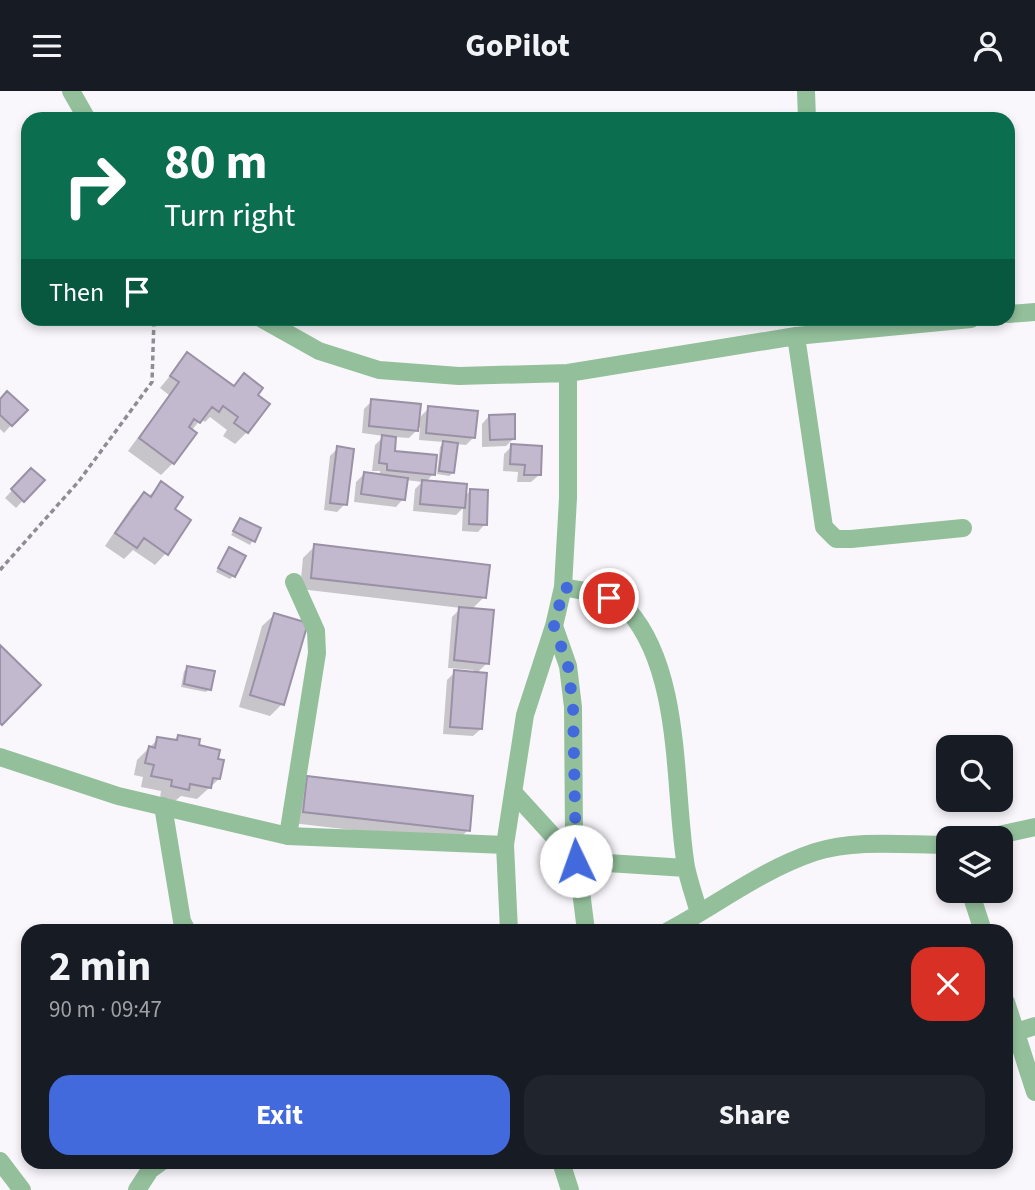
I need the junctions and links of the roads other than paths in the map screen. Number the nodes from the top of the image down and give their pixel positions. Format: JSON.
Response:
{"nodes":[{"id":1,"x":71,"y":91,"type":"edge"},
{"id":2,"x":806,"y":91,"type":"edge"},
{"id":3,"x":83,"y":112,"type":"edge"},
{"id":4,"x":807,"y":112,"type":"edge"},
{"id":5,"x":1035,"y":312,"type":"edge"},
{"id":6,"x":1015,"y":313,"type":"edge"},
{"id":7,"x":274,"y":326,"type":"edge"},
{"id":8,"x":817,"y":326,"type":"edge"},
{"id":9,"x":796,"y":336,"type":"junction"},
{"id":10,"x":568,"y":373,"type":"junction"},
{"id":11,"x":963,"y":528,"type":"dead end"},
{"id":12,"x":294,"y":582,"type":"dead end"},
{"id":13,"x":564,"y":587,"type":"junction"},
{"id":14,"x":554,"y":626,"type":"junction"},
{"id":15,"x":0,"y":757,"type":"edge"},
{"id":16,"x":513,"y":792,"type":"junction"},
{"id":17,"x":163,"y":806,"type":"junction"},
{"id":18,"x":1035,"y":827,"type":"edge"},
{"id":19,"x":1013,"y":832,"type":"edge"},
{"id":20,"x":288,"y":836,"type":"junction"},
{"id":21,"x":505,"y":845,"type":"junction"},
{"id":22,"x":936,"y":845,"type":"edge"},
{"id":23,"x":576,"y":861,"type":"junction"},
{"id":24,"x":686,"y":868,"type":"junction"},
{"id":25,"x":974,"y":903,"type":"edge"},
{"id":26,"x":699,"y":913,"type":"junction"},
{"id":27,"x":184,"y":924,"type":"edge"},
{"id":28,"x":509,"y":924,"type":"edge"},
{"id":29,"x":585,"y":924,"type":"edge"},
{"id":30,"x":680,"y":924,"type":"edge"},
{"id":31,"x":981,"y":924,"type":"edge"},
{"id":32,"x":1013,"y":1023,"type":"edge"},
{"id":33,"x":1035,"y":1026,"type":"edge"},
{"id":34,"x":1016,"y":1032,"type":"junction"},
{"id":35,"x":1035,"y":1092,"type":"edge"},
{"id":36,"x":0,"y":1161,"type":"edge"},
{"id":37,"x":153,"y":1169,"type":"edge"},
{"id":38,"x":155,"y":1169,"type":"edge"},
{"id":39,"x":563,"y":1169,"type":"edge"},
{"id":40,"x":22,"y":1190,"type":"edge"},
{"id":41,"x":137,"y":1190,"type":"edge"},
{"id":42,"x":157,"y":1190,"type":"edge"},
{"id":43,"x":570,"y":1190,"type":"edge"}],
"edges":[{"from":1,"to":3,"type":"street"},
{"from":2,"to":4,"type":"street"},
{"from":5,"to":6,"type":"street"},
{"from":7,"to":10,"type":"street"},
{"from":8,"to":9,"type":"street"},
{"from":9,"to":10,"type":"street"},
{"from":9,"to":11,"type":"street"},
{"from":10,"to":13,"type":"street"},
{"from":12,"to":20,"type":"street"},
{"from":13,"to":14,"type":"street"},
{"from":13,"to":24,"type":"street"},
{"from":14,"to":16,"type":"street"},
{"from":14,"to":23,"type":"street"},
{"from":15,"to":17,"type":"street"},
{"from":16,"to":21,"type":"street"},
{"from":16,"to":23,"type":"street"},
{"from":17,"to":20,"type":"street"},
{"from":17,"to":27,"type":"street"},
{"from":18,"to":19,"type":"street"},
{"from":20,"to":21,"type":"street"},
{"from":21,"to":28,"type":"street"},
{"from":22,"to":26,"type":"street"},
{"from":23,"to":24,"type":"street"},
{"from":23,"to":29,"type":"street"},
{"from":24,"to":26,"type":"street"},
{"from":25,"to":31,"type":"street"},
{"from":26,"to":30,"type":"street"},
{"from":32,"to":34,"type":"street"},
{"from":33,"to":34,"type":"street"},
{"from":34,"to":35,"type":"street"},
{"from":36,"to":40,"type":"street"},
{"from":37,"to":41,"type":"street"},
{"from":38,"to":42,"type":"street"},
{"from":39,"to":43,"type":"street"}]}
